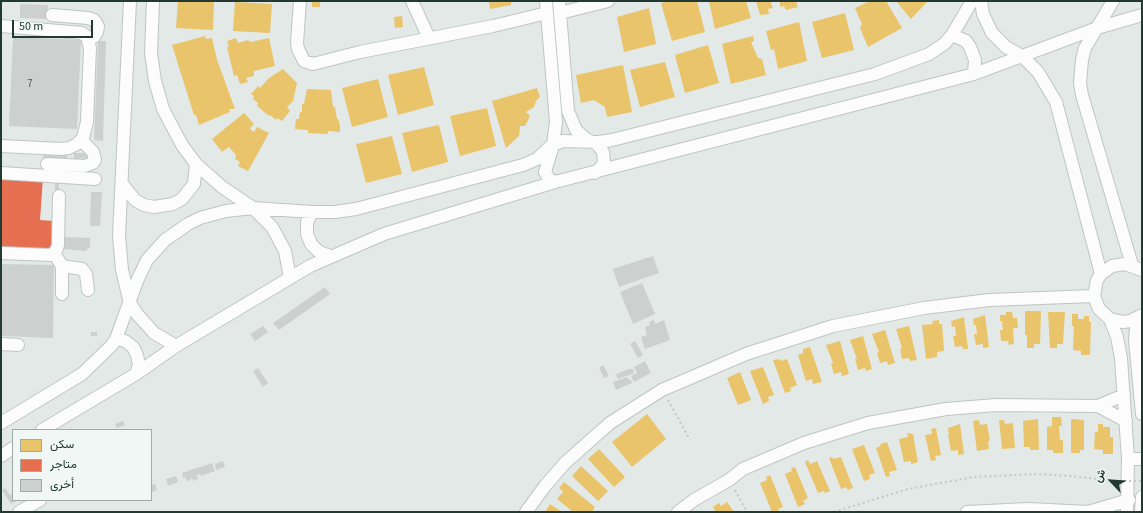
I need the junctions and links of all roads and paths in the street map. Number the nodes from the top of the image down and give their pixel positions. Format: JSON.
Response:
{"nodes":[{"id":1,"x":130,"y":1,"type":"edge"},
{"id":2,"x":153,"y":1,"type":"edge"},
{"id":3,"x":300,"y":1,"type":"edge"},
{"id":4,"x":412,"y":1,"type":"edge"},
{"id":5,"x":559,"y":1,"type":"edge"},
{"id":6,"x":608,"y":1,"type":"edge"},
{"id":7,"x":972,"y":1,"type":"edge"},
{"id":8,"x":981,"y":1,"type":"edge"},
{"id":9,"x":1113,"y":1,"type":"edge"},
{"id":10,"x":546,"y":7,"type":"edge"},
{"id":11,"x":560,"y":13,"type":"junction"},
{"id":12,"x":52,"y":15,"type":"dead end"},
{"id":13,"x":1142,"y":15,"type":"edge"},
{"id":14,"x":1,"y":26,"type":"edge"},
{"id":15,"x":1097,"y":28,"type":"junction"},
{"id":16,"x":952,"y":35,"type":"junction"},
{"id":17,"x":429,"y":38,"type":"junction"},
{"id":18,"x":88,"y":40,"type":"junction"},
{"id":19,"x":1022,"y":56,"type":"junction"},
{"id":20,"x":974,"y":74,"type":"junction"},
{"id":21,"x":81,"y":140,"type":"junction"},
{"id":22,"x":593,"y":142,"type":"junction"},
{"id":23,"x":553,"y":145,"type":"junction"},
{"id":24,"x":1,"y":146,"type":"edge"},
{"id":25,"x":47,"y":164,"type":"dead end"},
{"id":26,"x":196,"y":164,"type":"junction"},
{"id":27,"x":1,"y":173,"type":"edge"},
{"id":28,"x":594,"y":173,"type":"junction"},
{"id":29,"x":95,"y":179,"type":"dead end"},
{"id":30,"x":555,"y":182,"type":"junction"},
{"id":31,"x":123,"y":185,"type":"junction"},
{"id":32,"x":59,"y":196,"type":"dead end"},
{"id":33,"x":253,"y":208,"type":"junction"},
{"id":34,"x":312,"y":212,"type":"junction"},
{"id":35,"x":1,"y":253,"type":"edge"},
{"id":36,"x":54,"y":253,"type":"junction"},
{"id":37,"x":330,"y":256,"type":"junction"},
{"id":38,"x":62,"y":266,"type":"junction"},
{"id":39,"x":1137,"y":268,"type":"edge"},
{"id":40,"x":1101,"y":274,"type":"junction"},
{"id":41,"x":290,"y":278,"type":"junction"},
{"id":42,"x":88,"y":290,"type":"dead end"},
{"id":43,"x":62,"y":294,"type":"dead end"},
{"id":44,"x":1094,"y":296,"type":"junction"},
{"id":45,"x":130,"y":303,"type":"junction"},
{"id":46,"x":1140,"y":317,"type":"edge"},
{"id":47,"x":1110,"y":319,"type":"junction"},
{"id":48,"x":116,"y":339,"type":"junction"},
{"id":49,"x":1,"y":344,"type":"edge"},
{"id":50,"x":18,"y":345,"type":"dead end"},
{"id":51,"x":176,"y":346,"type":"junction"},
{"id":52,"x":136,"y":374,"type":"junction"},
{"id":53,"x":662,"y":390,"type":"junction"},
{"id":54,"x":1124,"y":395,"type":"junction"},
{"id":55,"x":1142,"y":403,"type":"edge"},
{"id":56,"x":1098,"y":406,"type":"junction"},
{"id":57,"x":1142,"y":414,"type":"edge"},
{"id":58,"x":4,"y":419,"type":"edge"},
{"id":59,"x":1126,"y":421,"type":"junction"},
{"id":60,"x":44,"y":429,"type":"edge"},
{"id":61,"x":690,"y":440,"type":"dead end"},
{"id":62,"x":12,"y":449,"type":"edge"},
{"id":63,"x":1,"y":456,"type":"edge"},
{"id":64,"x":1142,"y":459,"type":"edge"},
{"id":65,"x":1128,"y":460,"type":"junction"},
{"id":66,"x":729,"y":480,"type":"junction"},
{"id":67,"x":1142,"y":481,"type":"edge"},
{"id":68,"x":1142,"y":497,"type":"edge"},
{"id":69,"x":1129,"y":500,"type":"junction"},
{"id":70,"x":38,"y":501,"type":"edge"},
{"id":71,"x":19,"y":512,"type":"edge"},
{"id":72,"x":526,"y":512,"type":"edge"},
{"id":73,"x":678,"y":512,"type":"edge"},
{"id":74,"x":747,"y":512,"type":"edge"},
{"id":75,"x":834,"y":512,"type":"edge"},
{"id":76,"x":967,"y":512,"type":"edge"},
{"id":77,"x":1088,"y":512,"type":"edge"},
{"id":78,"x":1127,"y":512,"type":"edge"},
{"id":79,"x":1141,"y":512,"type":"edge"}],
"edges":[{"from":1,"to":31,"type":"street"},
{"from":2,"to":26,"type":"street"},
{"from":3,"to":17,"type":"street"},
{"from":4,"to":17,"type":"street"},
{"from":5,"to":11,"type":"street"},
{"from":6,"to":11,"type":"street"},
{"from":7,"to":16,"type":"street"},
{"from":8,"to":19,"type":"street"},
{"from":9,"to":15,"type":"street"},
{"from":10,"to":17,"type":"street"},
{"from":10,"to":23,"type":"street"},
{"from":11,"to":22,"type":"street"},
{"from":12,"to":18,"type":"street"},
{"from":13,"to":15,"type":"street"},
{"from":14,"to":18,"type":"street"},
{"from":15,"to":19,"type":"street"},
{"from":15,"to":39,"type":"street"},
{"from":16,"to":20,"type":"street"},
{"from":16,"to":22,"type":"street"},
{"from":18,"to":21,"type":"street"},
{"from":19,"to":20,"type":"street"},
{"from":19,"to":40,"type":"street"},
{"from":20,"to":28,"type":"street"},
{"from":21,"to":24,"type":"street"},
{"from":21,"to":25,"type":"street"},
{"from":22,"to":23,"type":"street"},
{"from":22,"to":28,"type":"street"},
{"from":23,"to":30,"type":"street"},
{"from":23,"to":34,"type":"street"},
{"from":26,"to":31,"type":"street"},
{"from":26,"to":33,"type":"street"},
{"from":27,"to":29,"type":"street"},
{"from":28,"to":30,"type":"street"},
{"from":30,"to":37,"type":"street"},
{"from":31,"to":45,"type":"street"},
{"from":32,"to":36,"type":"street"},
{"from":33,"to":34,"type":"street"},
{"from":33,"to":41,"type":"street"},
{"from":33,"to":45,"type":"street"},
{"from":34,"to":37,"type":"street"},
{"from":35,"to":36,"type":"street"},
{"from":36,"to":38,"type":"street"},
{"from":37,"to":41,"type":"street"},
{"from":38,"to":42,"type":"street"},
{"from":38,"to":43,"type":"street"},
{"from":39,"to":40,"type":"street"},
{"from":40,"to":44,"type":"street"},
{"from":41,"to":51,"type":"street"},
{"from":44,"to":47,"type":"street"},
{"from":44,"to":53,"type":"street"},
{"from":45,"to":48,"type":"street"},
{"from":45,"to":51,"type":"street"},
{"from":46,"to":47,"type":"street"},
{"from":46,"to":55,"type":"street"},
{"from":47,"to":54,"type":"street"},
{"from":48,"to":52,"type":"street"},
{"from":48,"to":58,"type":"street"},
{"from":49,"to":50,"type":"street"},
{"from":51,"to":52,"type":"street"},
{"from":52,"to":60,"type":"street"},
{"from":53,"to":61,"type":"path"},
{"from":53,"to":72,"type":"street"},
{"from":54,"to":56,"type":"street"},
{"from":54,"to":59,"type":"street"},
{"from":55,"to":57,"type":"street"},
{"from":56,"to":59,"type":"street"},
{"from":56,"to":66,"type":"street"},
{"from":59,"to":65,"type":"street"},
{"from":62,"to":63,"type":"street"},
{"from":64,"to":65,"type":"street"},
{"from":65,"to":69,"type":"street"},
{"from":66,"to":73,"type":"street"},
{"from":66,"to":74,"type":"path"},
{"from":67,"to":75,"type":"path","bridge":true},
{"from":68,"to":79,"type":"street"},
{"from":69,"to":77,"type":"street"},
{"from":69,"to":78,"type":"street"},
{"from":70,"to":71,"type":"street"},
{"from":76,"to":77,"type":"street"}]}
